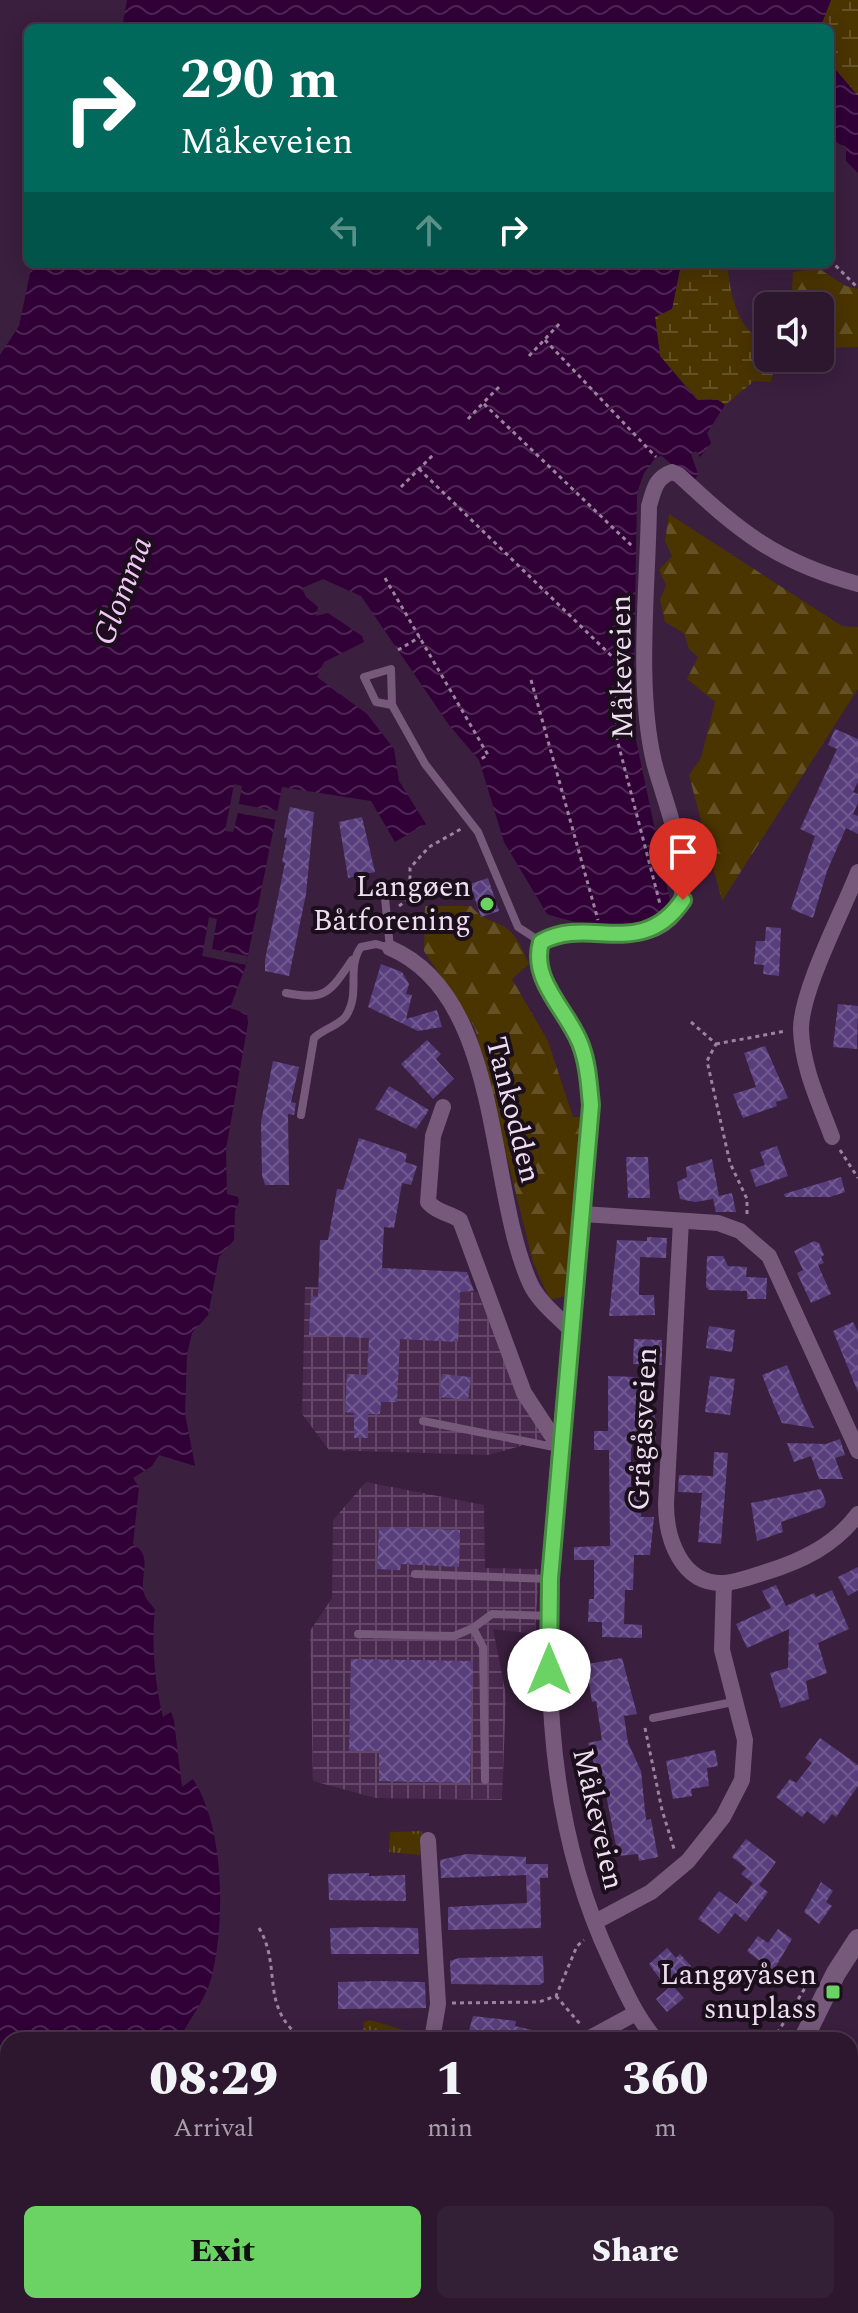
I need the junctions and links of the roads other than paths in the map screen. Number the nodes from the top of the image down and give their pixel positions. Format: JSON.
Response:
{"nodes":[{"id":1,"x":858,"y":584,"type":"edge"},
{"id":2,"x":392,"y":705,"type":"junction"},
{"id":3,"x":856,"y":881,"type":"edge"},
{"id":4,"x":385,"y":898,"type":"dead end"},
{"id":5,"x":541,"y":942,"type":"junction"},
{"id":6,"x":390,"y":948,"type":"junction"},
{"id":7,"x":352,"y":960,"type":"junction"},
{"id":8,"x":286,"y":993,"type":"dead end"},
{"id":9,"x":443,"y":1107,"type":"dead end"},
{"id":10,"x":301,"y":1115,"type":"dead end"},
{"id":11,"x":832,"y":1137,"type":"road end"},
{"id":12,"x":583,"y":1214,"type":"junction"},
{"id":13,"x":681,"y":1221,"type":"junction"},
{"id":14,"x":570,"y":1329,"type":"junction"},
{"id":15,"x":423,"y":1421,"type":"dead end"},
{"id":16,"x":560,"y":1448,"type":"junction"},
{"id":17,"x":858,"y":1451,"type":"edge"},
{"id":18,"x":858,"y":1514,"type":"edge"},
{"id":19,"x":415,"y":1574,"type":"dead end"},
{"id":20,"x":550,"y":1579,"type":"junction"},
{"id":21,"x":724,"y":1583,"type":"junction"},
{"id":22,"x":549,"y":1616,"type":"junction"},
{"id":23,"x":473,"y":1628,"type":"junction"},
{"id":24,"x":358,"y":1634,"type":"dead end"},
{"id":25,"x":733,"y":1702,"type":"junction"},
{"id":26,"x":653,"y":1718,"type":"road end"},
{"id":27,"x":485,"y":1780,"type":"dead end"},
{"id":28,"x":428,"y":1840,"type":"dead end"},
{"id":29,"x":596,"y":1928,"type":"junction"},
{"id":30,"x":858,"y":1939,"type":"edge"},
{"id":31,"x":636,"y":2013,"type":"junction"},
{"id":32,"x":433,"y":2032,"type":"edge"},
{"id":33,"x":592,"y":2032,"type":"edge"},
{"id":34,"x":650,"y":2032,"type":"edge"},
{"id":35,"x":807,"y":2032,"type":"edge"}],
"edges":[{"from":1,"to":5,"type":"street","name":"Måkeveien"},
{"from":2,"to":2,"type":"lane"},
{"from":2,"to":5,"type":"lane"},
{"from":3,"to":11,"type":"street"},
{"from":4,"to":6,"type":"lane"},
{"from":5,"to":12,"type":"street","name":"Måkeveien"},
{"from":6,"to":7,"type":"lane"},
{"from":6,"to":14,"type":"street","name":"Tankodden"},
{"from":7,"to":8,"type":"lane"},
{"from":7,"to":10,"type":"lane"},
{"from":9,"to":16,"type":"street"},
{"from":12,"to":13,"type":"street"},
{"from":12,"to":14,"type":"street","name":"Måkeveien"},
{"from":13,"to":17,"type":"street"},
{"from":13,"to":21,"type":"street","name":"Grågåsveien"},
{"from":14,"to":16,"type":"street","name":"Måkeveien"},
{"from":15,"to":16,"type":"lane"},
{"from":16,"to":20,"type":"street","name":"Måkeveien"},
{"from":18,"to":21,"type":"street"},
{"from":19,"to":20,"type":"lane"},
{"from":20,"to":22,"type":"street","name":"Måkeveien"},
{"from":21,"to":25,"type":"street"},
{"from":22,"to":23,"type":"lane"},
{"from":22,"to":29,"type":"street","name":"Måkeveien"},
{"from":23,"to":24,"type":"lane"},
{"from":23,"to":27,"type":"lane"},
{"from":25,"to":26,"type":"lane"},
{"from":25,"to":29,"type":"street"},
{"from":28,"to":32,"type":"street"},
{"from":29,"to":31,"type":"street","name":"Måkeveien"},
{"from":30,"to":35,"type":"main road"},
{"from":31,"to":33,"type":"street"},
{"from":31,"to":34,"type":"street","name":"Måkeveien"}]}
